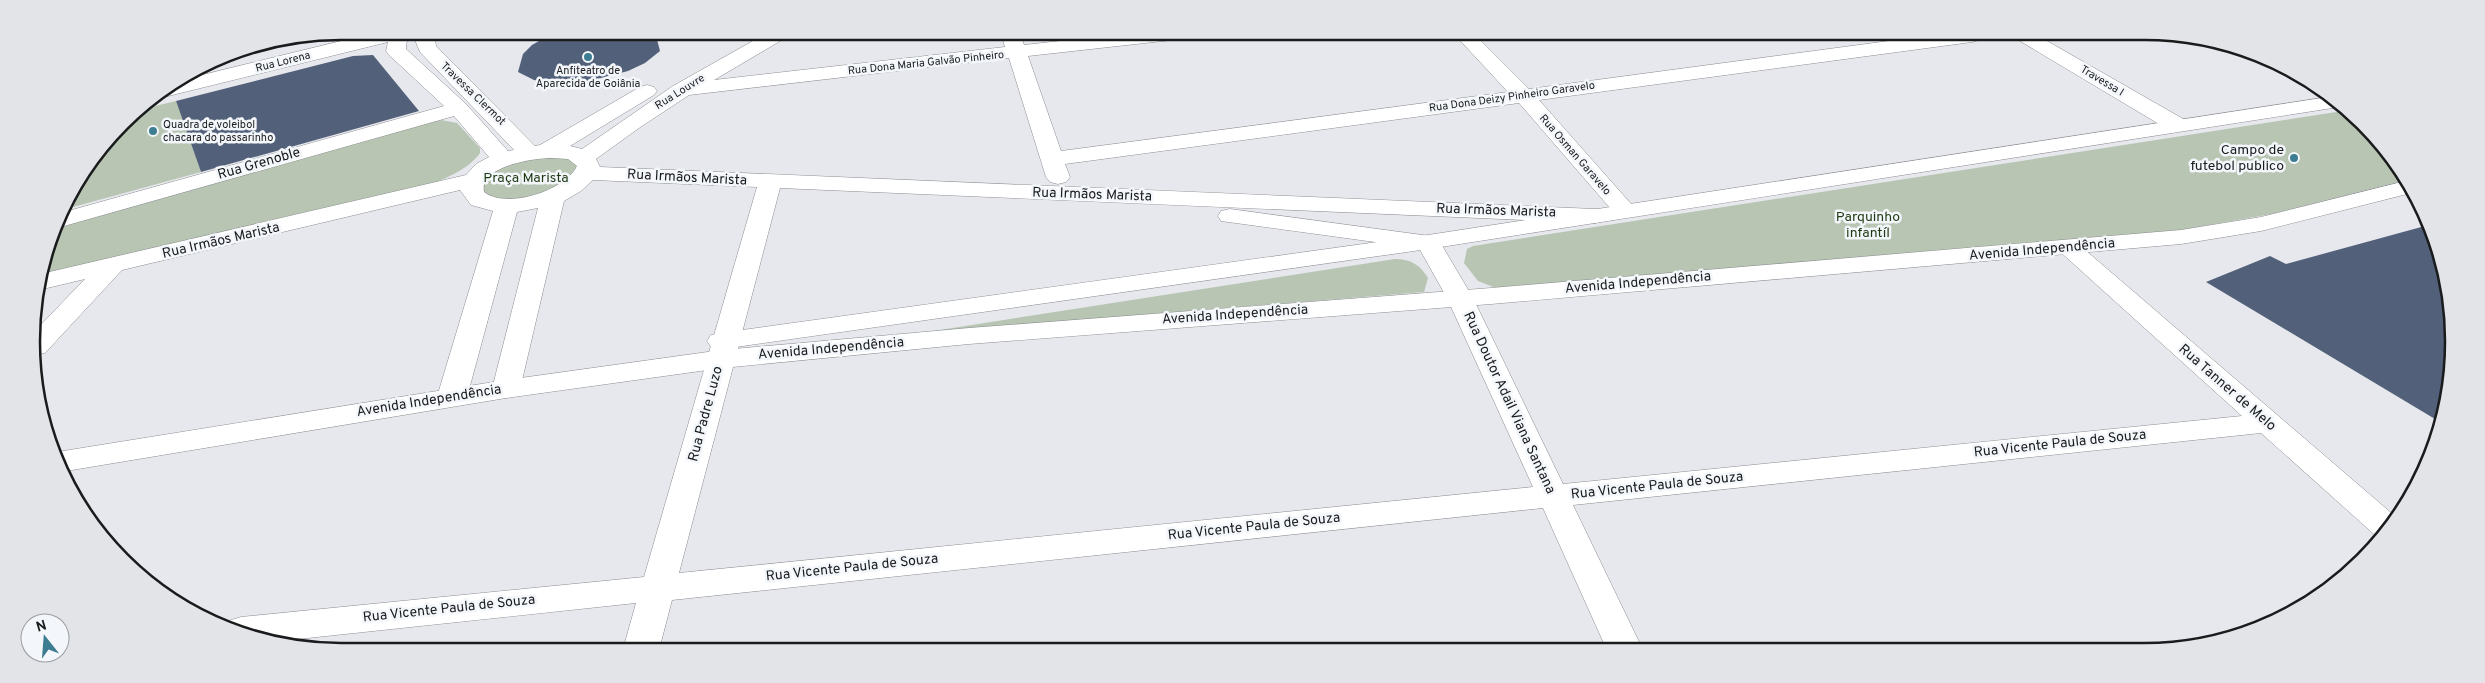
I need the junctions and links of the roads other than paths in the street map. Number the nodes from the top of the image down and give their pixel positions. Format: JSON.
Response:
{"nodes":[{"id":1,"x":392,"y":40,"type":"edge"},
{"id":2,"x":403,"y":40,"type":"edge"},
{"id":3,"x":426,"y":40,"type":"edge"},
{"id":4,"x":731,"y":40,"type":"edge"},
{"id":5,"x":769,"y":40,"type":"edge"},
{"id":6,"x":1066,"y":40,"type":"edge"},
{"id":7,"x":1469,"y":40,"type":"edge"},
{"id":8,"x":1909,"y":40,"type":"edge"},
{"id":9,"x":2032,"y":40,"type":"edge"},
{"id":10,"x":1013,"y":43,"type":"edge"},
{"id":11,"x":179,"y":88,"type":"edge"},
{"id":12,"x":680,"y":90,"type":"junction"},
{"id":13,"x":1523,"y":95,"type":"junction"},
{"id":14,"x":2328,"y":103,"type":"edge"},
{"id":15,"x":459,"y":108,"type":"junction"},
{"id":16,"x":2178,"y":126,"type":"junction"},
{"id":17,"x":537,"y":152,"type":"junction"},
{"id":18,"x":1053,"y":159,"type":"junction"},
{"id":19,"x":503,"y":160,"type":"junction"},
{"id":20,"x":586,"y":165,"type":"junction"},
{"id":21,"x":770,"y":181,"type":"junction"},
{"id":22,"x":474,"y":187,"type":"junction"},
{"id":23,"x":2403,"y":188,"type":"edge"},
{"id":24,"x":1061,"y":193,"type":"junction"},
{"id":25,"x":553,"y":197,"type":"junction"},
{"id":26,"x":1197,"y":199,"type":"junction"},
{"id":27,"x":507,"y":205,"type":"junction"},
{"id":28,"x":1624,"y":210,"type":"junction"},
{"id":29,"x":1595,"y":216,"type":"junction"},
{"id":30,"x":66,"y":219,"type":"edge"},
{"id":31,"x":1428,"y":242,"type":"junction"},
{"id":32,"x":2068,"y":248,"type":"junction"},
{"id":33,"x":112,"y":266,"type":"junction"},
{"id":34,"x":45,"y":285,"type":"edge"},
{"id":35,"x":1460,"y":298,"type":"junction"},
{"id":36,"x":40,"y":341,"type":"edge"},
{"id":37,"x":724,"y":350,"type":"junction"},
{"id":38,"x":508,"y":381,"type":"junction"},
{"id":39,"x":454,"y":389,"type":"junction"},
{"id":40,"x":2267,"y":423,"type":"junction"},
{"id":41,"x":58,"y":443,"type":"edge"},
{"id":42,"x":64,"y":460,"type":"edge"},
{"id":43,"x":1553,"y":497,"type":"junction"},
{"id":44,"x":2384,"y":524,"type":"edge"},
{"id":45,"x":658,"y":587,"type":"junction"},
{"id":46,"x":253,"y":630,"type":"edge"},
{"id":47,"x":643,"y":643,"type":"edge"},
{"id":48,"x":1622,"y":643,"type":"edge"}],
"edges":[{"from":1,"to":11,"type":"street","name":"Rua Lorena"},
{"from":2,"to":15,"type":"street","name":"Travessa Clermot"},
{"from":3,"to":17,"type":"street","name":"Travessa Clermot"},
{"from":4,"to":17,"type":"street","name":"Rua Louvre"},
{"from":5,"to":12,"type":"street","name":"Rua Louvre"},
{"from":6,"to":10,"type":"street","name":"Rua Dona Maria Galvão Pinheiro"},
{"from":7,"to":13,"type":"street","name":"Rua Osman Garavelo"},
{"from":8,"to":13,"type":"street","name":"Rua Dona Deizy Pinheiro Garavelo"},
{"from":9,"to":16,"type":"street","name":"Travessa I"},
{"from":10,"to":12,"type":"street","name":"Rua Dona Maria Galvão Pinheiro"},
{"from":10,"to":18,"type":"street"},
{"from":12,"to":20,"type":"street","name":"Rua Louvre"},
{"from":13,"to":18,"type":"street","name":"Rua Dona Deizy Pinheiro Garavelo"},
{"from":13,"to":28,"type":"street","name":"Rua Osman Garavelo"},
{"from":14,"to":16,"type":"street","name":"Avenida Independência"},
{"from":15,"to":19,"type":"street","name":"Travessa Clermot"},
{"from":15,"to":30,"type":"street","name":"Rua Grenoble"},
{"from":16,"to":28,"type":"street","name":"Avenida Independência"},
{"from":17,"to":19,"type":"street"},
{"from":17,"to":20,"type":"street"},
{"from":18,"to":24,"type":"street"},
{"from":19,"to":22,"type":"street"},
{"from":20,"to":21,"type":"street","name":"Rua Irmãos Marista"},
{"from":20,"to":25,"type":"street"},
{"from":21,"to":24,"type":"street","name":"Rua Irmãos Marista"},
{"from":21,"to":37,"type":"street","name":"Rua Padre Luzo"},
{"from":22,"to":27,"type":"street"},
{"from":22,"to":33,"type":"street","name":"Rua Irmãos Marista"},
{"from":23,"to":32,"type":"street","name":"Avenida Independência"},
{"from":24,"to":26,"type":"street","name":"Rua Irmãos Marista"},
{"from":25,"to":27,"type":"street"},
{"from":25,"to":38,"type":"street"},
{"from":26,"to":29,"type":"street","name":"Rua Irmãos Marista"},
{"from":26,"to":31,"type":"street"},
{"from":27,"to":39,"type":"street"},
{"from":28,"to":29,"type":"street","name":"Avenida Independência"},
{"from":29,"to":31,"type":"street","name":"Avenida Independência"},
{"from":31,"to":35,"type":"street","name":"Rua Doutor Adail Viana Santana"},
{"from":31,"to":37,"type":"street","name":"Avenida Independência"},
{"from":32,"to":35,"type":"street","name":"Avenida Independência"},
{"from":32,"to":40,"type":"street","name":"Rua Tanner de Melo"},
{"from":33,"to":34,"type":"street","name":"Rua Irmãos Marista"},
{"from":33,"to":36,"type":"street"},
{"from":35,"to":37,"type":"street","name":"Avenida Independência"},
{"from":35,"to":43,"type":"street","name":"Rua Doutor Adail Viana Santana"},
{"from":37,"to":38,"type":"street","name":"Avenida Independência"},
{"from":37,"to":45,"type":"street","name":"Rua Padre Luzo"},
{"from":38,"to":39,"type":"street","name":"Avenida Independência"},
{"from":39,"to":41,"type":"street","name":"Avenida Independência"},
{"from":39,"to":42,"type":"street","name":"Avenida Independência"},
{"from":40,"to":43,"type":"street","name":"Rua Vicente Paula de Souza"},
{"from":40,"to":44,"type":"street","name":"Rua Tanner de Melo"},
{"from":43,"to":45,"type":"street","name":"Rua Vicente Paula de Souza"},
{"from":43,"to":48,"type":"street","name":"Rua Doutor Adail Viana Santana"},
{"from":45,"to":46,"type":"street","name":"Rua Vicente Paula de Souza"},
{"from":45,"to":47,"type":"street","name":"Rua Padre Luzo"}]}
